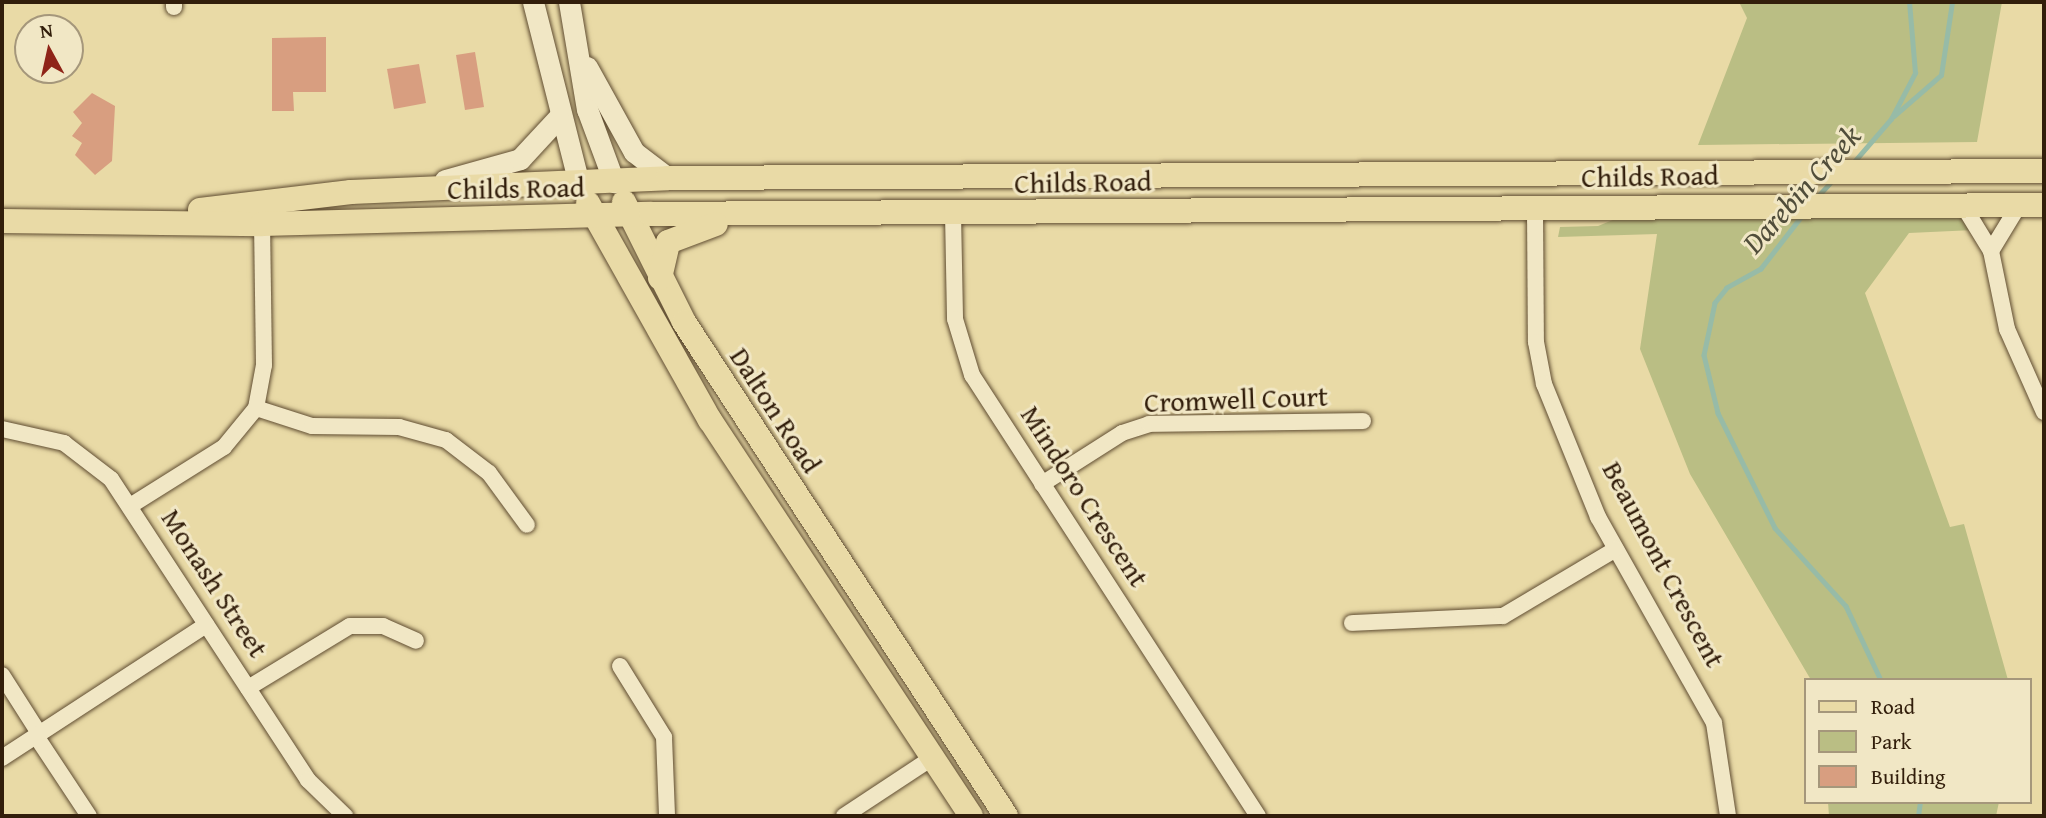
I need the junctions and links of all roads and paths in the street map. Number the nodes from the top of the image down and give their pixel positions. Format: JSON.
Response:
{"nodes":[{"id":1,"x":533,"y":2,"type":"edge"},
{"id":2,"x":569,"y":2,"type":"edge"},
{"id":3,"x":576,"y":43,"type":"junction"},
{"id":4,"x":558,"y":118,"type":"junction"},
{"id":5,"x":2044,"y":171,"type":"edge"},
{"id":6,"x":1535,"y":174,"type":"junction"},
{"id":7,"x":952,"y":177,"type":"junction"},
{"id":8,"x":668,"y":178,"type":"junction"},
{"id":9,"x":614,"y":182,"type":"junction"},
{"id":10,"x":579,"y":184,"type":"junction"},
{"id":11,"x":402,"y":189,"type":"junction"},
{"id":12,"x":302,"y":196,"type":"junction"},
{"id":13,"x":1961,"y":202,"type":"junction"},
{"id":14,"x":2019,"y":205,"type":"junction"},
{"id":15,"x":2044,"y":205,"type":"edge"},
{"id":16,"x":1535,"y":210,"type":"junction"},
{"id":17,"x":261,"y":213,"type":"junction"},
{"id":18,"x":953,"y":213,"type":"junction"},
{"id":19,"x":630,"y":215,"type":"junction"},
{"id":20,"x":761,"y":215,"type":"junction"},
{"id":21,"x":594,"y":216,"type":"junction"},
{"id":22,"x":2,"y":221,"type":"edge"},
{"id":23,"x":319,"y":222,"type":"junction"},
{"id":24,"x":1991,"y":251,"type":"junction"},
{"id":25,"x":660,"y":278,"type":"junction"},
{"id":26,"x":2040,"y":393,"type":"edge"},
{"id":27,"x":256,"y":408,"type":"junction"},
{"id":28,"x":2044,"y":412,"type":"edge"},
{"id":29,"x":1363,"y":421,"type":"dead end"},
{"id":30,"x":2,"y":429,"type":"edge"},
{"id":31,"x":1042,"y":484,"type":"junction"},
{"id":32,"x":130,"y":506,"type":"junction"},
{"id":33,"x":527,"y":525,"type":"dead end"},
{"id":34,"x":1616,"y":549,"type":"junction"},
{"id":35,"x":1352,"y":624,"type":"dead end"},
{"id":36,"x":206,"y":625,"type":"junction"},
{"id":37,"x":416,"y":641,"type":"dead end"},
{"id":38,"x":620,"y":666,"type":"dead end"},
{"id":39,"x":2,"y":675,"type":"edge"},
{"id":40,"x":248,"y":688,"type":"junction"},
{"id":41,"x":37,"y":735,"type":"junction"},
{"id":42,"x":957,"y":741,"type":"junction"},
{"id":43,"x":2,"y":758,"type":"edge"},
{"id":44,"x":932,"y":758,"type":"junction"},
{"id":45,"x":89,"y":816,"type":"edge"},
{"id":46,"x":345,"y":816,"type":"edge"},
{"id":47,"x":667,"y":816,"type":"edge"},
{"id":48,"x":844,"y":816,"type":"edge"},
{"id":49,"x":971,"y":816,"type":"edge"},
{"id":50,"x":1006,"y":816,"type":"edge"},
{"id":51,"x":1258,"y":816,"type":"edge"},
{"id":52,"x":1728,"y":816,"type":"edge"}],
"edges":[{"from":1,"to":4,"type":"main road"},
{"from":2,"to":3,"type":"main road","name":"Dalton Road"},
{"from":3,"to":8,"type":"main road"},
{"from":3,"to":9,"type":"main road","name":"Dalton Road"},
{"from":4,"to":10,"type":"main road"},
{"from":4,"to":11,"type":"main road"},
{"from":5,"to":6,"type":"main road","name":"Childs Road"},
{"from":6,"to":7,"type":"main road","name":"Childs Road"},
{"from":6,"to":16,"type":"main road","name":"Beaumont Crescent"},
{"from":7,"to":8,"type":"main road","name":"Childs Road"},
{"from":7,"to":18,"type":"main road","name":"Mindoro Crescent"},
{"from":8,"to":9,"type":"main road","name":"Childs Road"},
{"from":9,"to":10,"type":"main road","name":"Childs Road"},
{"from":9,"to":19,"type":"main road","name":"Dalton Road"},
{"from":10,"to":11,"type":"main road","name":"Childs Road"},
{"from":10,"to":21,"type":"main road"},
{"from":11,"to":12,"type":"main road","name":"Childs Road"},
{"from":12,"to":17,"type":"main road","name":"Childs Road"},
{"from":12,"to":23,"type":"main road"},
{"from":13,"to":14,"type":"main road","name":"Childs Road"},
{"from":13,"to":16,"type":"main road","name":"Childs Road"},
{"from":13,"to":24,"type":"street"},
{"from":14,"to":15,"type":"main road","name":"Childs Road"},
{"from":14,"to":24,"type":"street"},
{"from":16,"to":18,"type":"main road","name":"Childs Road"},
{"from":16,"to":34,"type":"street","name":"Beaumont Crescent"},
{"from":17,"to":22,"type":"main road","name":"Childs Road"},
{"from":17,"to":23,"type":"main road","name":"Childs Road"},
{"from":17,"to":27,"type":"street"},
{"from":18,"to":20,"type":"main road","name":"Childs Road"},
{"from":18,"to":31,"type":"street","name":"Mindoro Crescent"},
{"from":19,"to":20,"type":"main road","name":"Childs Road"},
{"from":19,"to":21,"type":"main road","name":"Childs Road"},
{"from":19,"to":25,"type":"main road","name":"Dalton Road"},
{"from":20,"to":25,"type":"main road"},
{"from":21,"to":23,"type":"main road","name":"Childs Road"},
{"from":21,"to":44,"type":"main road"},
{"from":24,"to":26,"type":"street"},
{"from":25,"to":42,"type":"main road","name":"Dalton Road"},
{"from":26,"to":28,"type":"street"},
{"from":27,"to":32,"type":"street"},
{"from":27,"to":33,"type":"street"},
{"from":29,"to":31,"type":"street","name":"Cromwell Court"},
{"from":30,"to":32,"type":"street","name":"Monash Street"},
{"from":31,"to":51,"type":"street","name":"Mindoro Crescent"},
{"from":32,"to":36,"type":"street","name":"Monash Street"},
{"from":34,"to":35,"type":"street"},
{"from":34,"to":52,"type":"street","name":"Beaumont Crescent"},
{"from":36,"to":40,"type":"street","name":"Monash Street"},
{"from":36,"to":41,"type":"street"},
{"from":37,"to":40,"type":"street"},
{"from":38,"to":47,"type":"street"},
{"from":39,"to":41,"type":"street"},
{"from":40,"to":46,"type":"street","name":"Monash Street"},
{"from":41,"to":43,"type":"street"},
{"from":41,"to":45,"type":"street"},
{"from":42,"to":44,"type":"main road"},
{"from":42,"to":50,"type":"main road","name":"Dalton Road"},
{"from":44,"to":48,"type":"street"},
{"from":44,"to":49,"type":"main road"}]}
